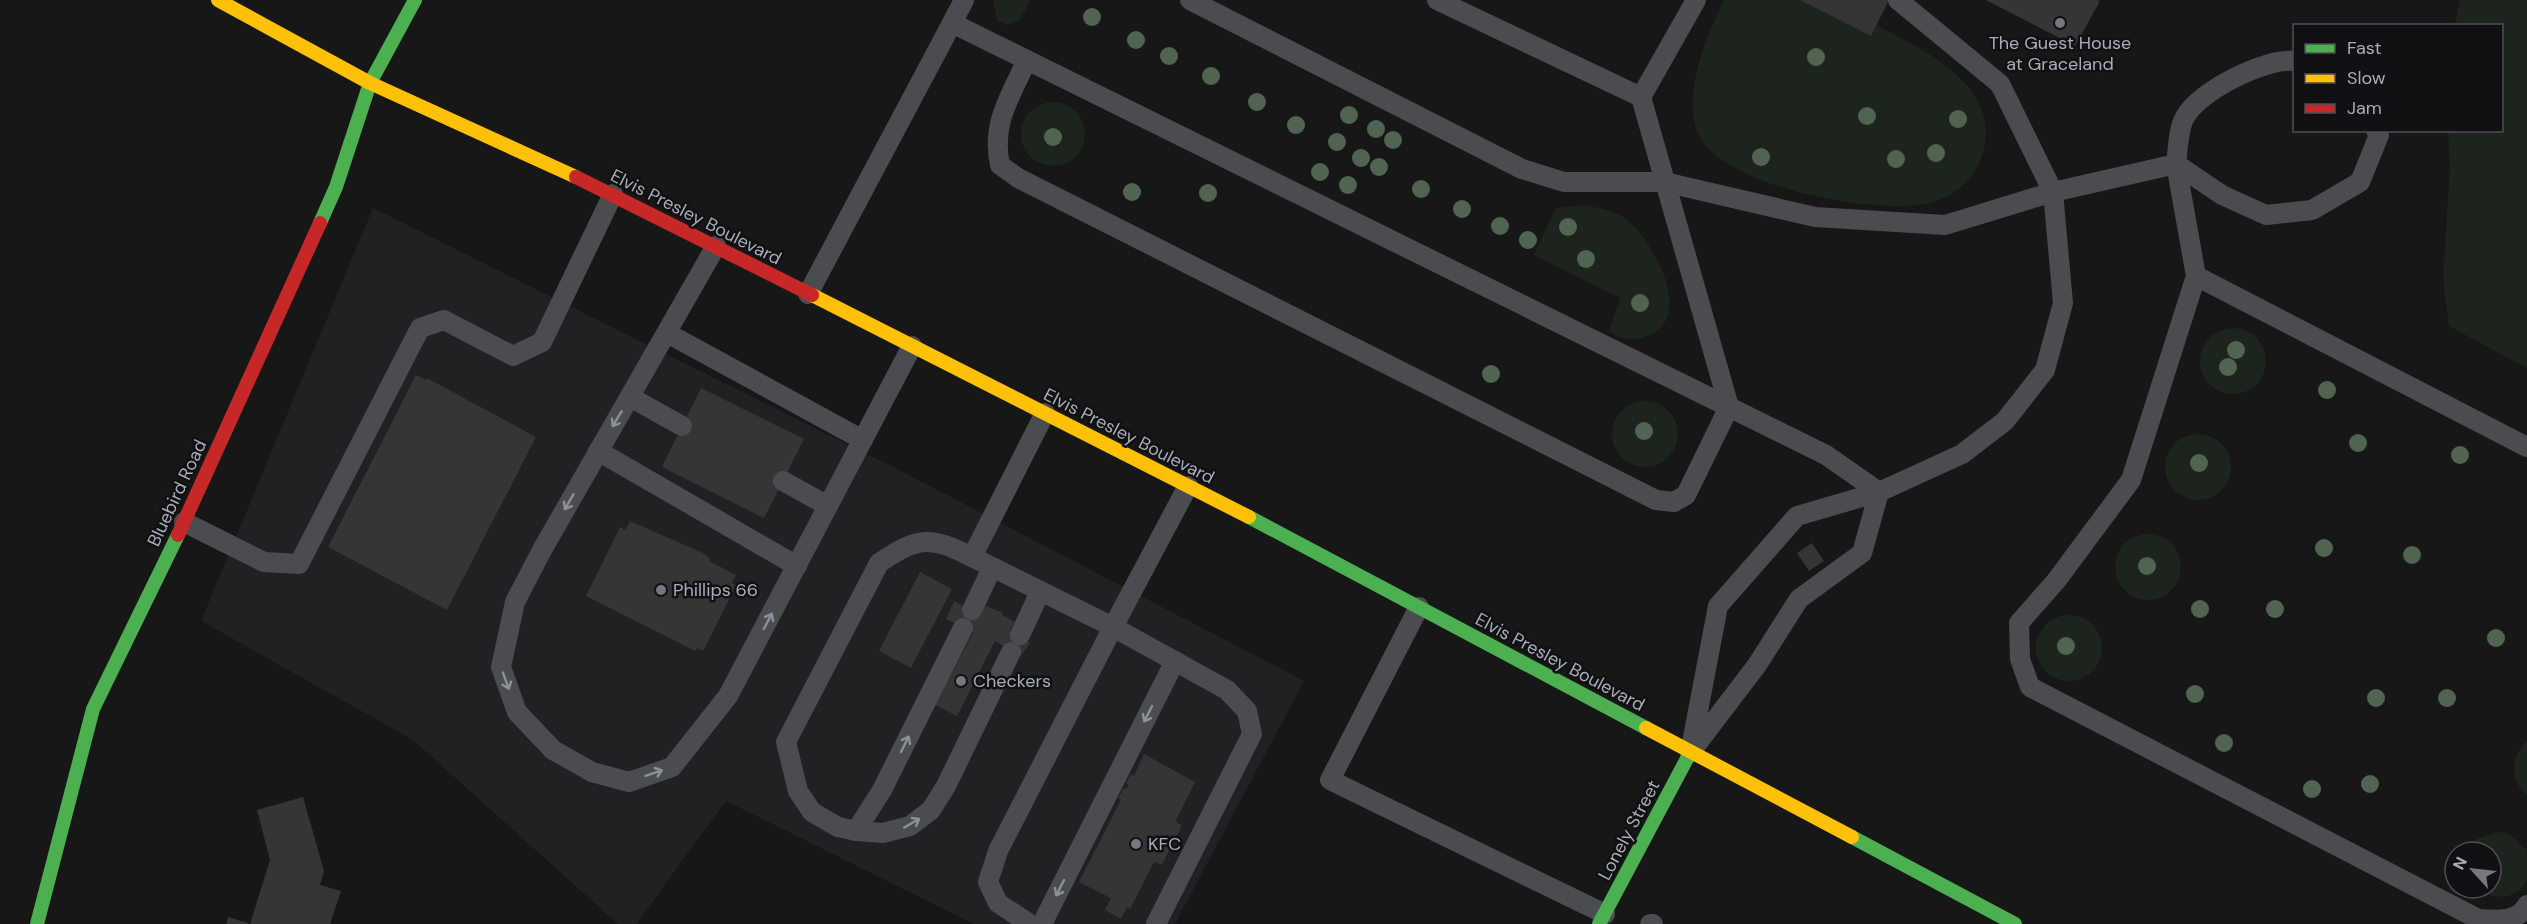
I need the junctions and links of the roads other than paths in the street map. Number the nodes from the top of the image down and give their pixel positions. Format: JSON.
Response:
{"nodes":[{"id":1,"x":218,"y":0,"type":"edge"},
{"id":2,"x":415,"y":0,"type":"edge"},
{"id":3,"x":964,"y":0,"type":"edge"},
{"id":4,"x":1190,"y":0,"type":"edge"},
{"id":5,"x":1437,"y":0,"type":"edge"},
{"id":6,"x":1696,"y":0,"type":"edge"},
{"id":7,"x":1898,"y":0,"type":"edge"},
{"id":8,"x":952,"y":23,"type":"junction"},
{"id":9,"x":1027,"y":60,"type":"junction"},
{"id":10,"x":2293,"y":61,"type":"edge"},
{"id":11,"x":370,"y":83,"type":"junction"},
{"id":12,"x":1641,"y":97,"type":"junction"},
{"id":13,"x":2377,"y":132,"type":"edge"},
{"id":14,"x":2176,"y":164,"type":"junction"},
{"id":15,"x":1664,"y":182,"type":"junction"},
{"id":16,"x":2053,"y":192,"type":"junction"},
{"id":17,"x":612,"y":194,"type":"junction"},
{"id":18,"x":716,"y":246,"type":"junction"},
{"id":19,"x":2196,"y":276,"type":"junction"},
{"id":20,"x":808,"y":294,"type":"junction"},
{"id":21,"x":667,"y":333,"type":"junction"},
{"id":22,"x":912,"y":346,"type":"junction"},
{"id":23,"x":630,"y":397,"type":"junction"},
{"id":24,"x":1729,"y":407,"type":"junction"},
{"id":25,"x":1045,"y":413,"type":"junction"},
{"id":26,"x":682,"y":426,"type":"dead end"},
{"id":27,"x":863,"y":440,"type":"junction"},
{"id":28,"x":2527,"y":447,"type":"edge"},
{"id":29,"x":598,"y":451,"type":"junction"},
{"id":30,"x":783,"y":481,"type":"dead end"},
{"id":31,"x":1188,"y":486,"type":"junction"},
{"id":32,"x":1879,"y":492,"type":"junction"},
{"id":33,"x":828,"y":506,"type":"junction"},
{"id":34,"x":184,"y":522,"type":"junction"},
{"id":35,"x":972,"y":557,"type":"junction"},
{"id":36,"x":797,"y":566,"type":"junction"},
{"id":37,"x":992,"y":568,"type":"junction"},
{"id":38,"x":1040,"y":592,"type":"junction"},
{"id":39,"x":1419,"y":607,"type":"junction"},
{"id":40,"x":1113,"y":627,"type":"junction"},
{"id":41,"x":1175,"y":661,"type":"junction"},
{"id":42,"x":1690,"y":753,"type":"junction"},
{"id":43,"x":856,"y":831,"type":"junction"},
{"id":44,"x":2527,"y":905,"type":"edge"},
{"id":45,"x":1602,"y":919,"type":"edge"},
{"id":46,"x":37,"y":924,"type":"edge"},
{"id":47,"x":1030,"y":924,"type":"edge"},
{"id":48,"x":1042,"y":924,"type":"edge"},
{"id":49,"x":1156,"y":924,"type":"edge"},
{"id":50,"x":2015,"y":924,"type":"edge"}],
"edges":[{"from":1,"to":11,"type":"main road","name":"Elvis Presley Boulevard"},
{"from":2,"to":11,"type":"main road","name":"Bluebird Road"},
{"from":3,"to":8,"type":"lane"},
{"from":4,"to":15,"type":"lane"},
{"from":5,"to":12,"type":"lane"},
{"from":6,"to":12,"type":"lane"},
{"from":7,"to":16,"type":"lane"},
{"from":8,"to":9,"type":"lane"},
{"from":8,"to":20,"type":"lane"},
{"from":9,"to":24,"type":"lane"},
{"from":9,"to":24,"type":"lane"},
{"from":10,"to":14,"type":"lane"},
{"from":11,"to":17,"type":"main road","name":"Elvis Presley Boulevard"},
{"from":11,"to":34,"type":"main road","name":"Bluebird Road"},
{"from":12,"to":15,"type":"lane"},
{"from":13,"to":14,"type":"lane"},
{"from":14,"to":16,"type":"lane"},
{"from":14,"to":19,"type":"lane"},
{"from":15,"to":16,"type":"lane"},
{"from":15,"to":24,"type":"lane"},
{"from":16,"to":32,"type":"lane"},
{"from":17,"to":18,"type":"main road","name":"Elvis Presley Boulevard"},
{"from":17,"to":34,"type":"lane"},
{"from":18,"to":20,"type":"main road","name":"Elvis Presley Boulevard"},
{"from":18,"to":21,"type":"lane"},
{"from":19,"to":28,"type":"lane"},
{"from":19,"to":44,"type":"lane"},
{"from":20,"to":22,"type":"main road","name":"Elvis Presley Boulevard"},
{"from":21,"to":23,"type":"lane"},
{"from":21,"to":27,"type":"lane"},
{"from":22,"to":25,"type":"main road","name":"Elvis Presley Boulevard"},
{"from":22,"to":27,"type":"lane"},
{"from":23,"to":26,"type":"lane"},
{"from":23,"to":29,"type":"lane","one_way":true},
{"from":24,"to":32,"type":"lane"},
{"from":25,"to":31,"type":"main road","name":"Elvis Presley Boulevard"},
{"from":25,"to":35,"type":"lane"},
{"from":27,"to":33,"type":"lane"},
{"from":29,"to":36,"type":"lane"},
{"from":29,"to":36,"type":"lane","one_way":true},
{"from":30,"to":33,"type":"lane"},
{"from":31,"to":39,"type":"main road","name":"Elvis Presley Boulevard"},
{"from":31,"to":40,"type":"lane"},
{"from":32,"to":42,"type":"lane"},
{"from":32,"to":42,"type":"lane"},
{"from":33,"to":36,"type":"lane"},
{"from":34,"to":46,"type":"main road","name":"Bluebird Road"},
{"from":35,"to":37,"type":"lane"},
{"from":35,"to":43,"type":"lane"},
{"from":37,"to":38,"type":"lane"},
{"from":43,"to":37,"type":"lane","one_way":true},
{"from":38,"to":40,"type":"lane"},
{"from":43,"to":38,"type":"lane","one_way":true},
{"from":39,"to":42,"type":"main road","name":"Elvis Presley Boulevard"},
{"from":39,"to":45,"type":"lane"},
{"from":40,"to":41,"type":"lane"},
{"from":40,"to":47,"type":"lane"},
{"from":41,"to":48,"type":"lane","one_way":true},
{"from":41,"to":49,"type":"lane"},
{"from":42,"to":45,"type":"main road","name":"Lonely Street"},
{"from":42,"to":50,"type":"main road","name":"Elvis Presley Boulevard"}]}
